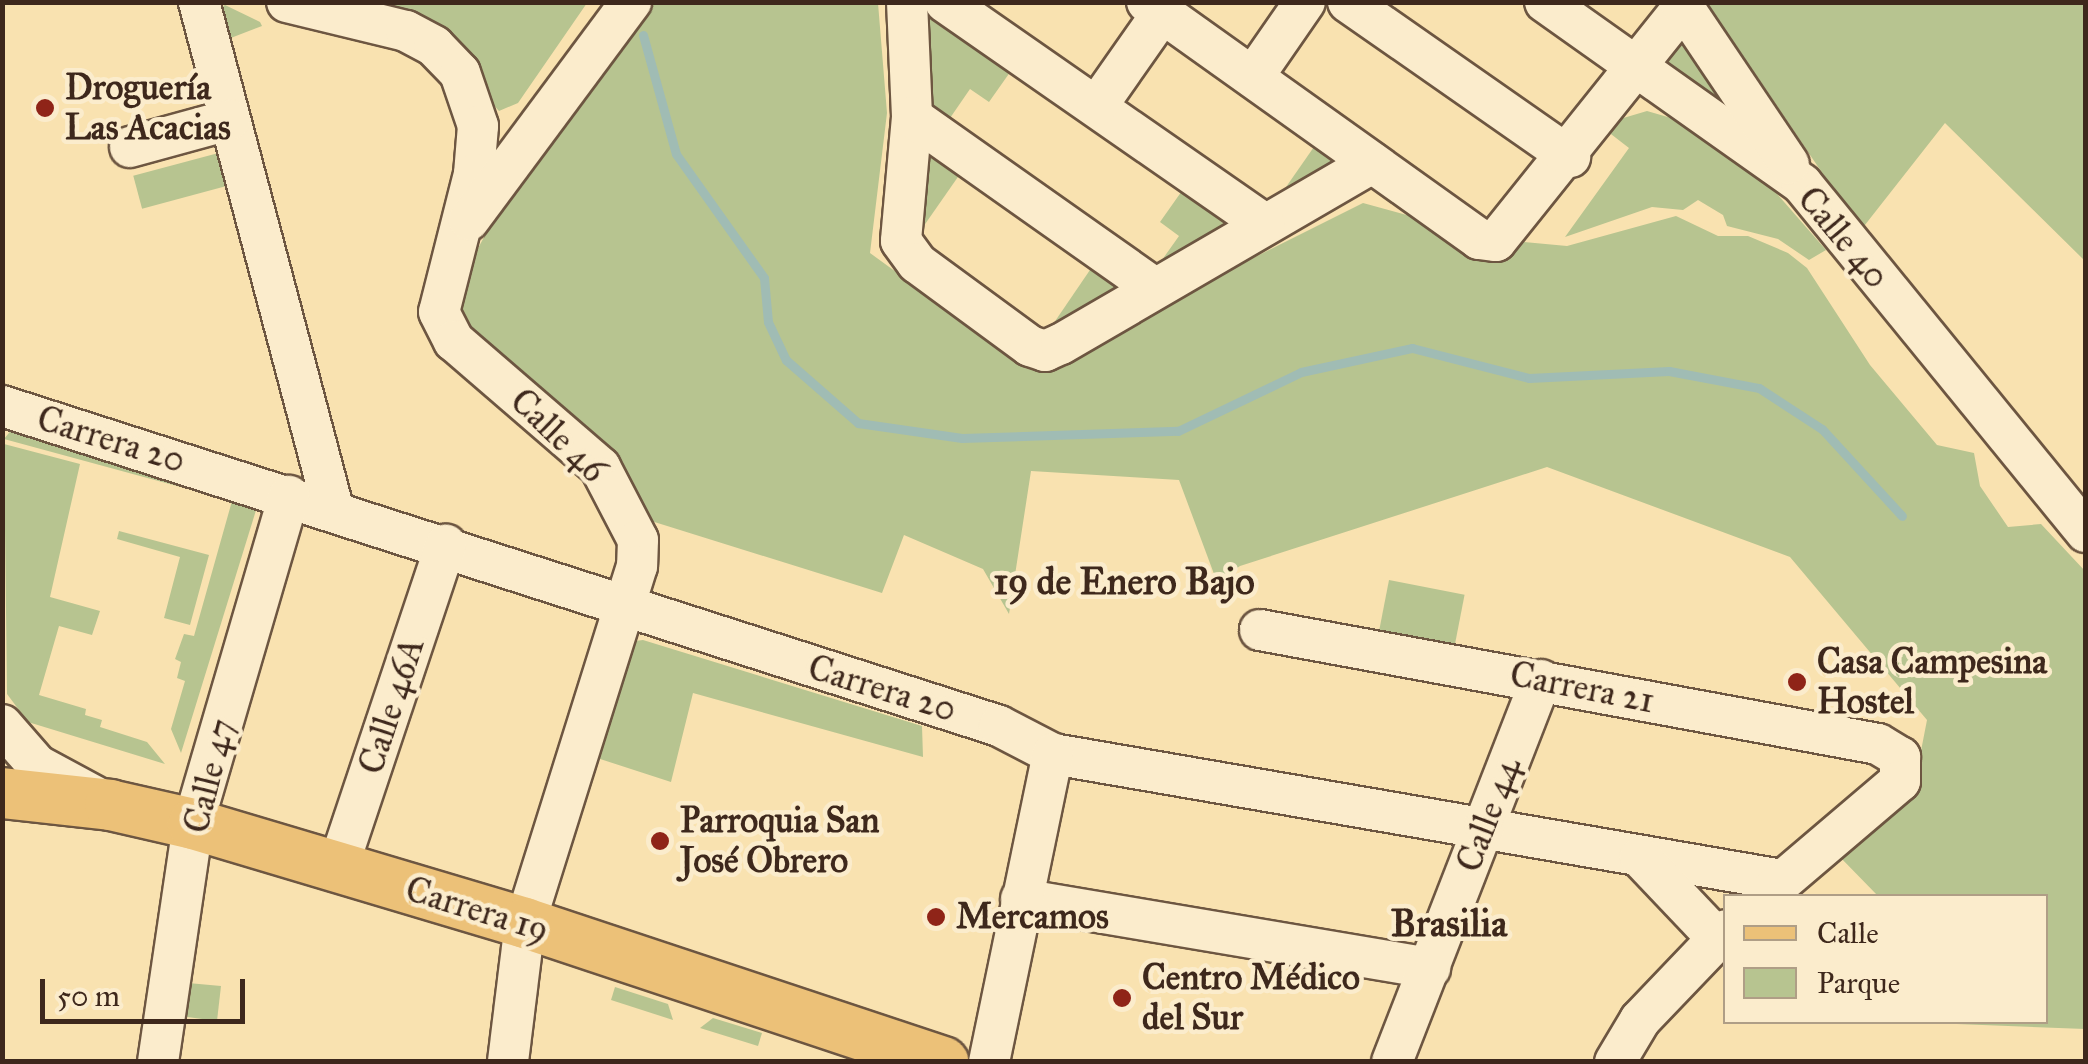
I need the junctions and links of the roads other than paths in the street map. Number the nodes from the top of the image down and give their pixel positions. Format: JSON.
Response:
{"nodes":[{"id":1,"x":199,"y":2,"type":"edge"},
{"id":2,"x":287,"y":2,"type":"edge"},
{"id":3,"x":630,"y":2,"type":"edge"},
{"id":4,"x":907,"y":2,"type":"edge"},
{"id":5,"x":944,"y":2,"type":"edge"},
{"id":6,"x":1305,"y":2,"type":"edge"},
{"id":7,"x":1348,"y":2,"type":"edge"},
{"id":8,"x":1545,"y":2,"type":"edge"},
{"id":9,"x":1682,"y":4,"type":"edge"},
{"id":10,"x":1155,"y":8,"type":"edge"},
{"id":11,"x":1639,"y":70,"type":"junction"},
{"id":12,"x":1252,"y":77,"type":"junction"},
{"id":13,"x":1097,"y":106,"type":"junction"},
{"id":14,"x":912,"y":117,"type":"junction"},
{"id":15,"x":229,"y":120,"type":"junction"},
{"id":16,"x":478,"y":126,"type":"junction"},
{"id":17,"x":540,"y":129,"type":"junction"},
{"id":18,"x":130,"y":147,"type":"dead end"},
{"id":19,"x":1570,"y":157,"type":"junction"},
{"id":20,"x":1372,"y":163,"type":"junction"},
{"id":21,"x":1802,"y":184,"type":"junction"},
{"id":22,"x":1264,"y":224,"type":"junction"},
{"id":23,"x":453,"y":241,"type":"junction"},
{"id":24,"x":1154,"y":288,"type":"junction"},
{"id":25,"x":2,"y":406,"type":"edge"},
{"id":26,"x":288,"y":496,"type":"junction"},
{"id":27,"x":333,"y":508,"type":"junction"},
{"id":28,"x":2086,"y":532,"type":"edge"},
{"id":29,"x":446,"y":545,"type":"junction"},
{"id":30,"x":622,"y":608,"type":"junction"},
{"id":31,"x":1260,"y":630,"type":"dead end"},
{"id":32,"x":1541,"y":680,"type":"junction"},
{"id":33,"x":2,"y":726,"type":"edge"},
{"id":34,"x":1053,"y":754,"type":"junction"},
{"id":35,"x":2,"y":793,"type":"edge"},
{"id":36,"x":110,"y":805,"type":"junction"},
{"id":37,"x":193,"y":824,"type":"junction"},
{"id":38,"x":1485,"y":828,"type":"junction"},
{"id":39,"x":1640,"y":856,"type":"junction"},
{"id":40,"x":338,"y":867,"type":"junction"},
{"id":41,"x":1773,"y":888,"type":"edge"},
{"id":42,"x":1022,"y":898,"type":"junction"},
{"id":43,"x":525,"y":923,"type":"junction"},
{"id":44,"x":1721,"y":934,"type":"edge"},
{"id":45,"x":1430,"y":968,"type":"junction"},
{"id":46,"x":158,"y":1062,"type":"edge"},
{"id":47,"x":508,"y":1062,"type":"edge"},
{"id":48,"x":944,"y":1062,"type":"edge"},
{"id":49,"x":989,"y":1062,"type":"edge"},
{"id":50,"x":1392,"y":1062,"type":"edge"},
{"id":51,"x":1615,"y":1062,"type":"edge"}],
"edges":[{"from":1,"to":15,"type":"street"},
{"from":2,"to":16,"type":"street","name":"Calle 46"},
{"from":3,"to":17,"type":"street"},
{"from":4,"to":14,"type":"street"},
{"from":5,"to":13,"type":"street"},
{"from":6,"to":12,"type":"street"},
{"from":7,"to":19,"type":"street"},
{"from":8,"to":11,"type":"street","name":"Calle 40"},
{"from":9,"to":11,"type":"street"},
{"from":9,"to":21,"type":"street"},
{"from":10,"to":12,"type":"street"},
{"from":10,"to":13,"type":"street"},
{"from":11,"to":19,"type":"street"},
{"from":11,"to":21,"type":"street","name":"Calle 40"},
{"from":12,"to":20,"type":"street"},
{"from":13,"to":22,"type":"street"},
{"from":14,"to":24,"type":"street"},
{"from":14,"to":24,"type":"street"},
{"from":15,"to":18,"type":"street"},
{"from":15,"to":27,"type":"street"},
{"from":16,"to":17,"type":"street"},
{"from":16,"to":23,"type":"street","name":"Calle 46"},
{"from":17,"to":23,"type":"street"},
{"from":19,"to":20,"type":"street"},
{"from":20,"to":22,"type":"street"},
{"from":21,"to":28,"type":"street","name":"Calle 40"},
{"from":22,"to":24,"type":"street"},
{"from":23,"to":30,"type":"street","name":"Calle 46"},
{"from":25,"to":26,"type":"street","name":"Carrera 20"},
{"from":26,"to":27,"type":"street","name":"Carrera 20"},
{"from":26,"to":37,"type":"street","name":"Calle 47"},
{"from":27,"to":29,"type":"street","name":"Carrera 20"},
{"from":29,"to":30,"type":"street","name":"Carrera 20"},
{"from":29,"to":40,"type":"street","name":"Calle 46A"},
{"from":30,"to":34,"type":"street","name":"Carrera 20"},
{"from":30,"to":43,"type":"street","name":"Calle 46"},
{"from":31,"to":32,"type":"street","name":"Carrera 21"},
{"from":32,"to":38,"type":"street","name":"Calle 44"},
{"from":32,"to":41,"type":"street","name":"Carrera 21"},
{"from":33,"to":36,"type":"street"},
{"from":34,"to":38,"type":"street","name":"Carrera 20"},
{"from":34,"to":42,"type":"street"},
{"from":35,"to":36,"type":"main road","name":"Carrera 19"},
{"from":36,"to":37,"type":"main road","name":"Carrera 19"},
{"from":37,"to":40,"type":"main road","name":"Carrera 19"},
{"from":37,"to":46,"type":"street","name":"Calle 47"},
{"from":38,"to":39,"type":"street","name":"Carrera 20"},
{"from":38,"to":45,"type":"street","name":"Calle 44"},
{"from":39,"to":41,"type":"street","name":"Carrera 20"},
{"from":39,"to":44,"type":"street"},
{"from":40,"to":43,"type":"main road","name":"Carrera 19"},
{"from":42,"to":45,"type":"street"},
{"from":42,"to":49,"type":"street"},
{"from":43,"to":47,"type":"street","name":"Calle 46"},
{"from":43,"to":48,"type":"main road","name":"Carrera 19"},
{"from":44,"to":51,"type":"street"},
{"from":45,"to":50,"type":"street","name":"Calle 44"}]}
